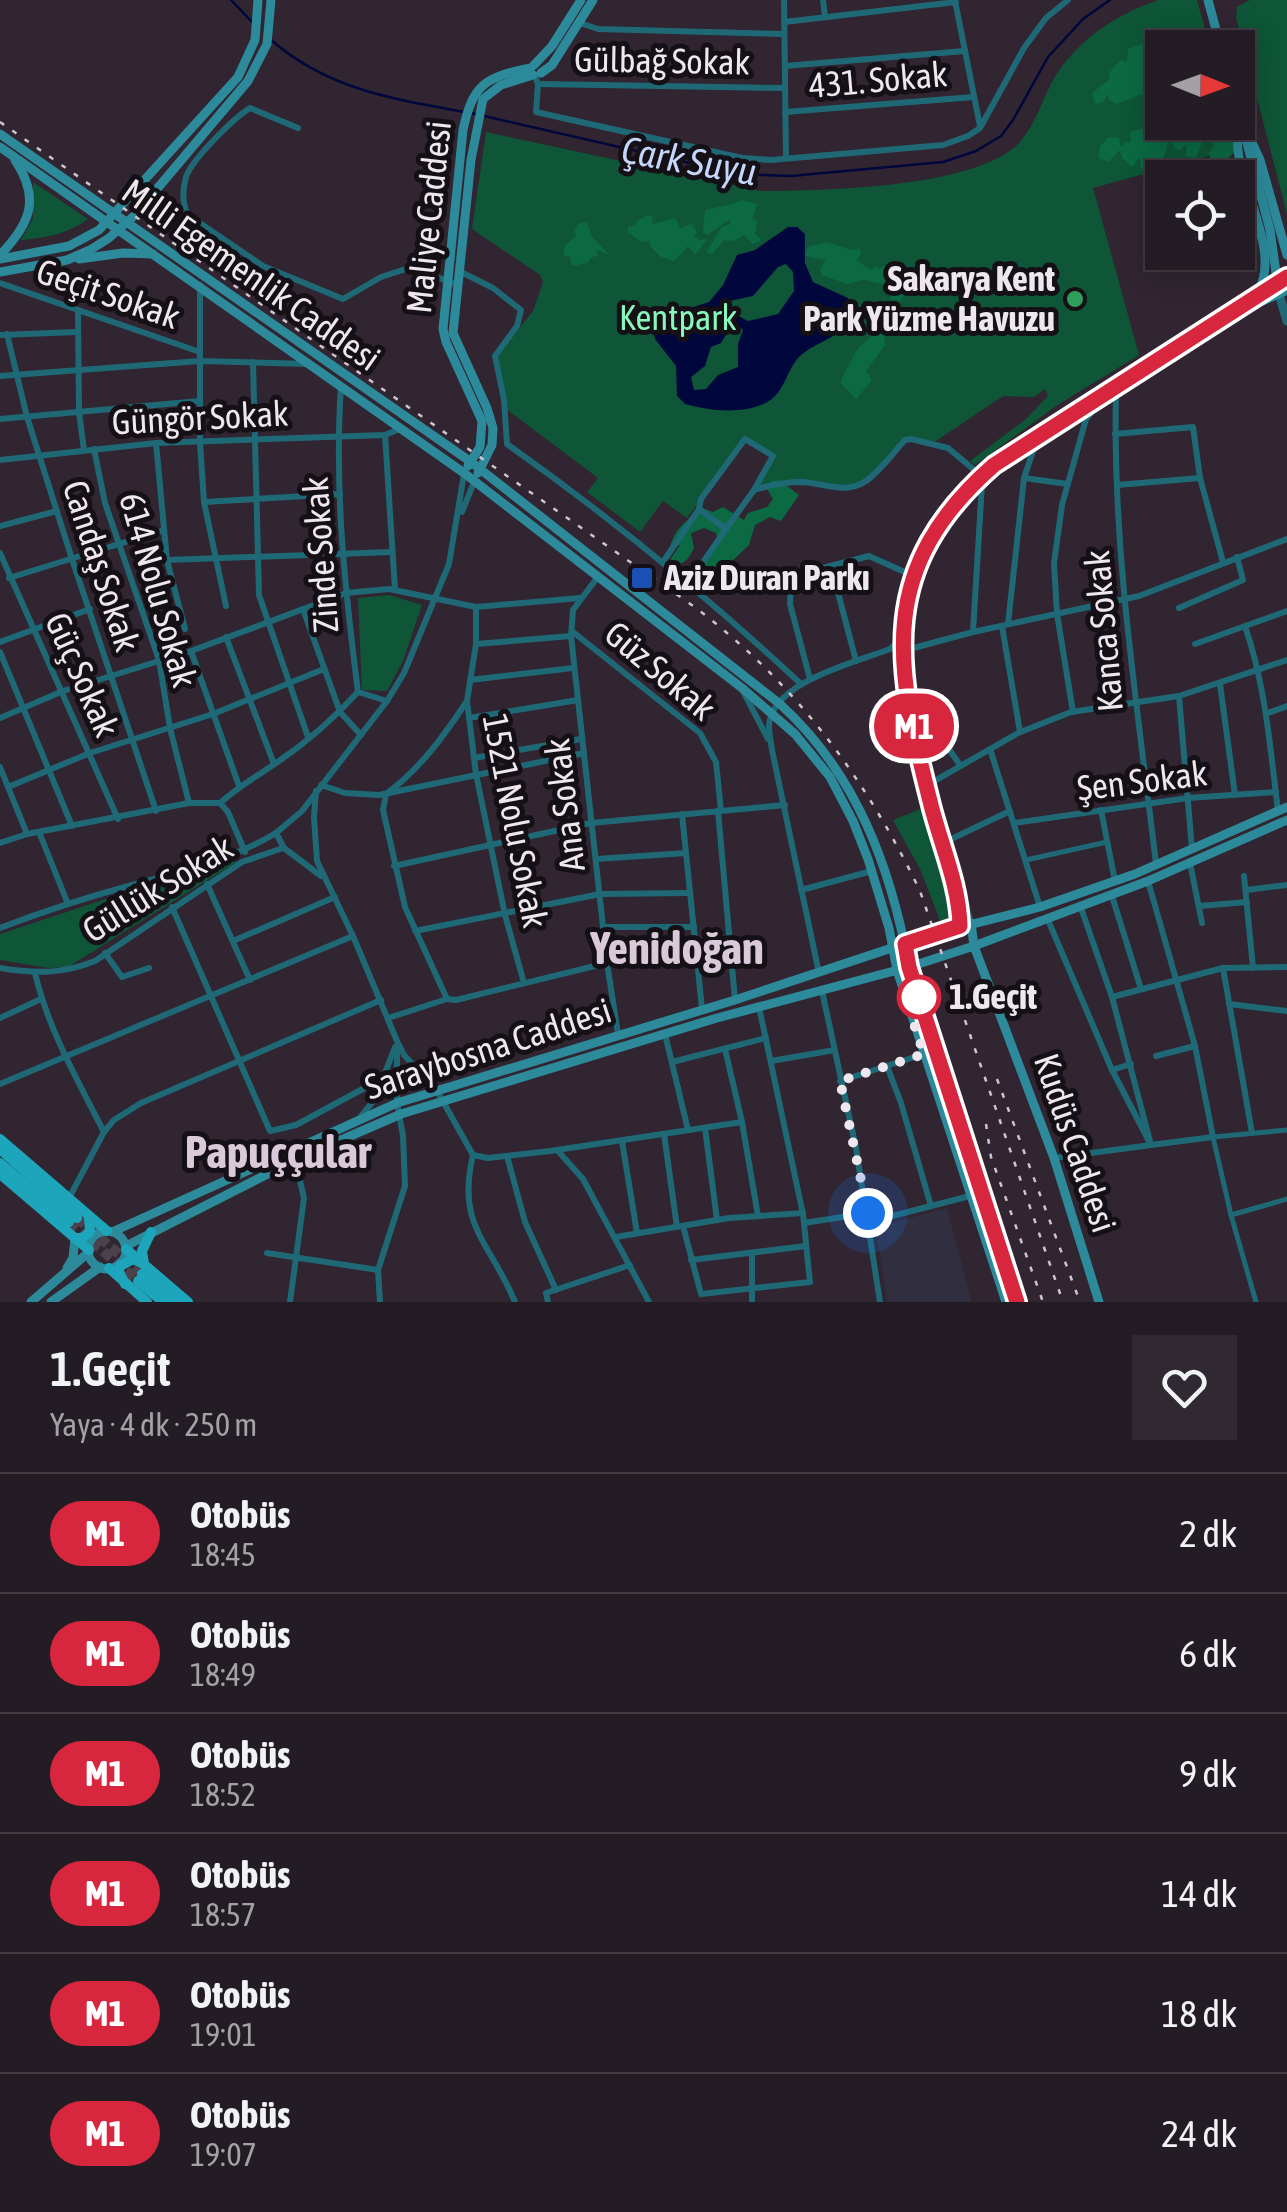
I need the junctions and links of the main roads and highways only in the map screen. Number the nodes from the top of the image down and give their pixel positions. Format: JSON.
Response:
{"nodes":[{"id":1,"x":270,"y":0,"type":"edge"},
{"id":2,"x":581,"y":0,"type":"edge"},
{"id":3,"x":593,"y":0,"type":"edge"},
{"id":4,"x":1208,"y":0,"type":"edge"},
{"id":5,"x":259,"y":1,"type":"edge"},
{"id":6,"x":1216,"y":30,"type":"edge"},
{"id":7,"x":535,"y":74,"type":"junction"},
{"id":8,"x":0,"y":134,"type":"edge"},
{"id":9,"x":1237,"y":140,"type":"edge"},
{"id":10,"x":1245,"y":140,"type":"edge"},
{"id":11,"x":1250,"y":140,"type":"edge"},
{"id":12,"x":0,"y":146,"type":"edge"},
{"id":13,"x":11,"y":154,"type":"junction"},
{"id":14,"x":111,"y":217,"type":"junction"},
{"id":15,"x":123,"y":225,"type":"junction"},
{"id":16,"x":156,"y":254,"type":"junction"},
{"id":17,"x":1287,"y":255,"type":"edge"},
{"id":18,"x":0,"y":257,"type":"edge"},
{"id":19,"x":66,"y":260,"type":"junction"},
{"id":20,"x":0,"y":272,"type":"edge"},
{"id":21,"x":452,"y":284,"type":"junction"},
{"id":22,"x":1283,"y":289,"type":"edge"},
{"id":23,"x":471,"y":462,"type":"junction"},
{"id":24,"x":480,"y":469,"type":"junction"},
{"id":25,"x":464,"y":472,"type":"junction"},
{"id":26,"x":474,"y":480,"type":"junction"},
{"id":27,"x":1282,"y":809,"type":"edge"},
{"id":28,"x":1287,"y":820,"type":"edge"},
{"id":29,"x":998,"y":918,"type":"junction"},
{"id":30,"x":971,"y":923,"type":"junction"},
{"id":31,"x":1005,"y":934,"type":"junction"},
{"id":32,"x":905,"y":944,"type":"junction"},
{"id":33,"x":974,"y":946,"type":"junction"},
{"id":34,"x":893,"y":948,"type":"junction"},
{"id":35,"x":909,"y":967,"type":"junction"},
{"id":36,"x":897,"y":970,"type":"junction"},
{"id":37,"x":0,"y":1139,"type":"edge"},
{"id":38,"x":0,"y":1149,"type":"edge"},
{"id":39,"x":0,"y":1163,"type":"edge"},
{"id":40,"x":0,"y":1174,"type":"edge"},
{"id":41,"x":78,"y":1219,"type":"junction"},
{"id":42,"x":110,"y":1231,"type":"junction"},
{"id":43,"x":151,"y":1232,"type":"junction"},
{"id":44,"x":74,"y":1238,"type":"junction"},
{"id":45,"x":126,"y":1248,"type":"junction"},
{"id":46,"x":89,"y":1251,"type":"junction"},
{"id":47,"x":104,"y":1268,"type":"junction"},
{"id":48,"x":141,"y":1273,"type":"junction"},
{"id":49,"x":59,"y":1279,"type":"junction"},
{"id":50,"x":125,"y":1284,"type":"junction"},
{"id":51,"x":31,"y":1302,"type":"edge"},
{"id":52,"x":51,"y":1302,"type":"edge"},
{"id":53,"x":147,"y":1302,"type":"edge"},
{"id":54,"x":162,"y":1302,"type":"edge"},
{"id":55,"x":176,"y":1302,"type":"edge"},
{"id":56,"x":188,"y":1302,"type":"edge"},
{"id":57,"x":1006,"y":1302,"type":"edge"},
{"id":58,"x":1099,"y":1302,"type":"edge"}],
"edges":[{"from":1,"to":15,"type":"main road"},
{"from":2,"to":7,"type":"main road","name":"Maliye Caddesi"},
{"from":3,"to":7,"type":"main road","name":"Maliye Caddesi"},
{"from":4,"to":6,"type":"main road"},
{"from":5,"to":14,"type":"main road"},
{"from":7,"to":21,"type":"main road","name":"Maliye Caddesi"},
{"from":7,"to":21,"type":"main road","name":"Maliye Caddesi"},
{"from":8,"to":14,"type":"main road","name":"Milli Egemenlik Caddesi"},
{"from":9,"to":22,"type":"main road"},
{"from":10,"to":22,"type":"main road"},
{"from":11,"to":17,"type":"main road"},
{"from":12,"to":13,"type":"main road","name":"Milli Egemenlik Caddesi"},
{"from":13,"to":14,"type":"main road","name":"Milli Egemenlik Caddesi"},
{"from":13,"to":18,"type":"main road"},
{"from":14,"to":15,"type":"main road","name":"Milli Egemenlik Caddesi"},
{"from":14,"to":18,"type":"main road"},
{"from":15,"to":16,"type":"main road","name":"Milli Egemenlik Caddesi"},
{"from":15,"to":19,"type":"main road"},
{"from":15,"to":23,"type":"main road","name":"Milli Egemenlik Caddesi"},
{"from":16,"to":19,"type":"main road"},
{"from":16,"to":25,"type":"main road","name":"Milli Egemenlik Caddesi"},
{"from":19,"to":20,"type":"main road"},
{"from":21,"to":23,"type":"main road","name":"Maliye Caddesi"},
{"from":21,"to":24,"type":"main road","name":"Maliye Caddesi"},
{"from":23,"to":24,"type":"main road","name":"Milli Egemenlik Caddesi"},
{"from":23,"to":25,"type":"main road"},
{"from":24,"to":26,"type":"main road","name":"Maliye Caddesi"},
{"from":24,"to":32,"type":"main road"},
{"from":25,"to":26,"type":"main road","name":"Milli Egemenlik Caddesi"},
{"from":26,"to":34,"type":"main road"},
{"from":27,"to":29,"type":"main road"},
{"from":28,"to":31,"type":"main road"},
{"from":29,"to":30,"type":"main road"},
{"from":29,"to":31,"type":"main road"},
{"from":30,"to":32,"type":"main road","name":"Saraybosna Caddesi"},
{"from":30,"to":33,"type":"main road","name":"Kudüs Caddesi"},
{"from":31,"to":33,"type":"main road"},
{"from":32,"to":34,"type":"main road","name":"Saraybosna Caddesi"},
{"from":32,"to":35,"type":"main road"},
{"from":33,"to":35,"type":"main road","name":"Saraybosna Caddesi"},
{"from":33,"to":58,"type":"main road","name":"Kudüs Caddesi"},
{"from":34,"to":36,"type":"main road"},
{"from":34,"to":42,"type":"main road","name":"Saraybosna Caddesi"},
{"from":35,"to":36,"type":"main road","name":"Saraybosna Caddesi"},
{"from":36,"to":43,"type":"main road","name":"Saraybosna Caddesi"},
{"from":36,"to":57,"type":"main road"},
{"from":37,"to":41,"type":"main road"},
{"from":38,"to":41,"type":"main road"},
{"from":39,"to":41,"type":"main road"},
{"from":40,"to":44,"type":"main road"},
{"from":41,"to":42,"type":"main road"},
{"from":41,"to":44,"type":"main road"},
{"from":42,"to":45,"type":"main road"},
{"from":42,"to":46,"type":"main road"},
{"from":43,"to":45,"type":"main road","name":"Saraybosna Caddesi"},
{"from":43,"to":48,"type":"main road"},
{"from":44,"to":46,"type":"main road"},
{"from":44,"to":49,"type":"main road"},
{"from":45,"to":47,"type":"main road"},
{"from":45,"to":48,"type":"main road"},
{"from":46,"to":47,"type":"main road"},
{"from":46,"to":49,"type":"main road"},
{"from":47,"to":50,"type":"main road"},
{"from":47,"to":52,"type":"main road"},
{"from":48,"to":50,"type":"main road"},
{"from":48,"to":54,"type":"main road"},
{"from":48,"to":55,"type":"main road"},
{"from":48,"to":56,"type":"main road"},
{"from":49,"to":51,"type":"main road"},
{"from":50,"to":53,"type":"main road"}]}
